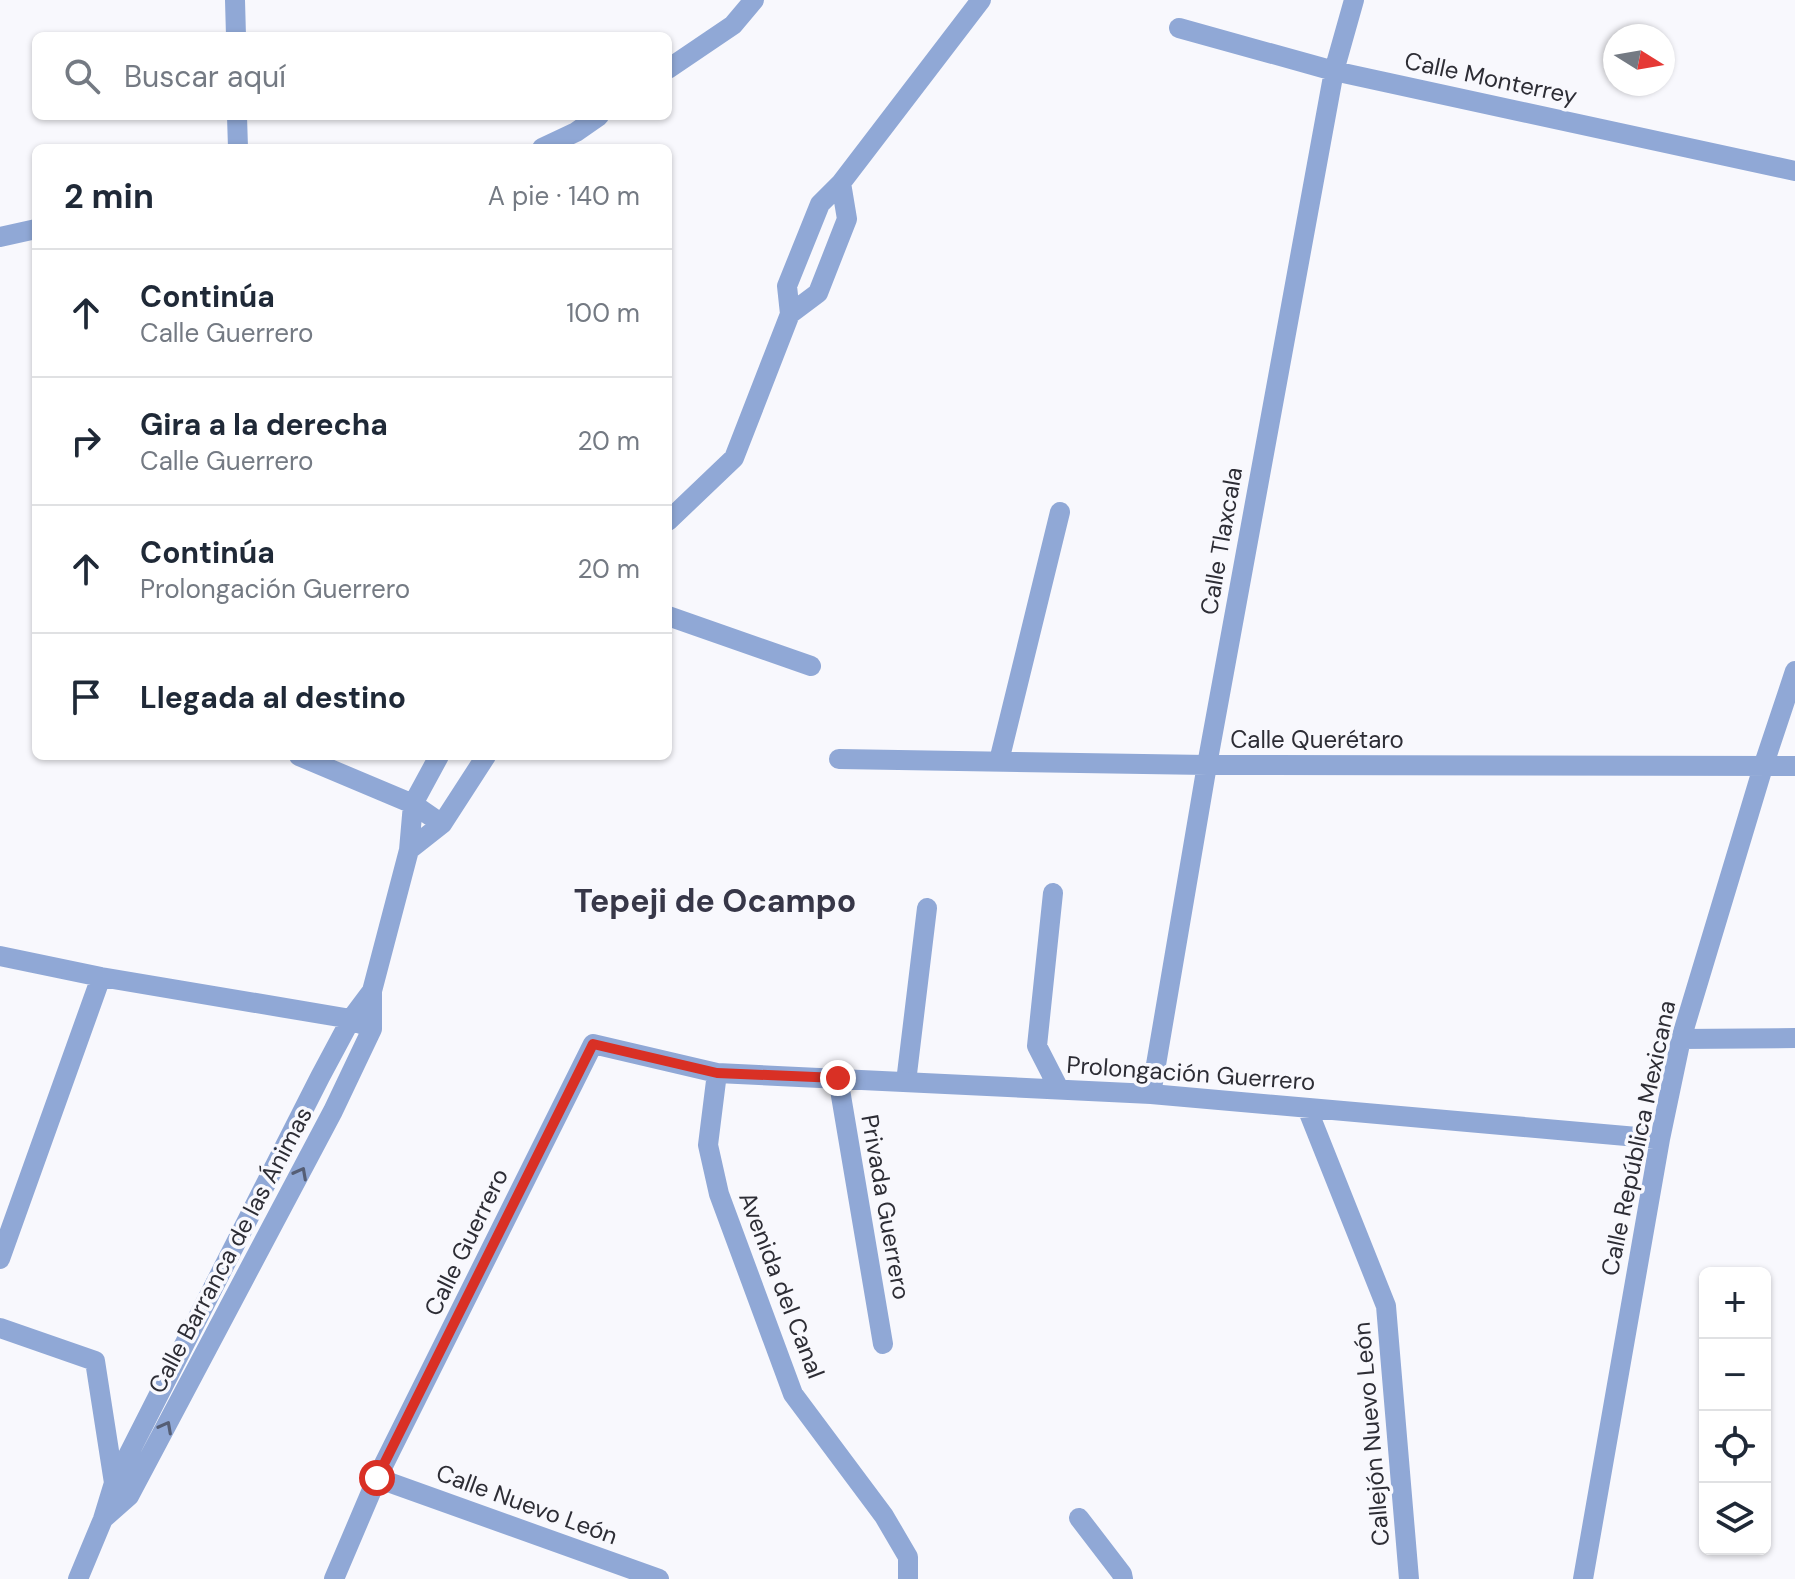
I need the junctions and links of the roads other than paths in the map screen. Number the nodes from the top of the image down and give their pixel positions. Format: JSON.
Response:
{"nodes":[{"id":1,"x":235,"y":0,"type":"edge"},
{"id":2,"x":754,"y":0,"type":"edge"},
{"id":3,"x":981,"y":0,"type":"edge"},
{"id":4,"x":1354,"y":0,"type":"edge"},
{"id":5,"x":1179,"y":28,"type":"dead end"},
{"id":6,"x":236,"y":32,"type":"edge"},
{"id":7,"x":672,"y":66,"type":"edge"},
{"id":8,"x":1334,"y":71,"type":"junction"},
{"id":9,"x":237,"y":120,"type":"edge"},
{"id":10,"x":593,"y":120,"type":"edge"},
{"id":11,"x":238,"y":144,"type":"edge"},
{"id":12,"x":550,"y":144,"type":"edge"},
{"id":13,"x":1795,"y":171,"type":"edge"},
{"id":14,"x":841,"y":183,"type":"junction"},
{"id":15,"x":32,"y":230,"type":"edge"},
{"id":16,"x":0,"y":237,"type":"edge"},
{"id":17,"x":790,"y":314,"type":"junction"},
{"id":18,"x":1060,"y":512,"type":"dead end"},
{"id":19,"x":672,"y":517,"type":"edge"},
{"id":20,"x":672,"y":617,"type":"edge"},
{"id":21,"x":811,"y":666,"type":"dead end"},
{"id":22,"x":1795,"y":671,"type":"edge"},
{"id":23,"x":839,"y":759,"type":"dead end"},
{"id":24,"x":308,"y":760,"type":"edge"},
{"id":25,"x":437,"y":760,"type":"edge"},
{"id":26,"x":483,"y":760,"type":"edge"},
{"id":27,"x":999,"y":761,"type":"junction"},
{"id":28,"x":1207,"y":765,"type":"junction"},
{"id":29,"x":1795,"y":766,"type":"edge"},
{"id":30,"x":1763,"y":767,"type":"junction"},
{"id":31,"x":413,"y":804,"type":"junction"},
{"id":32,"x":442,"y":824,"type":"junction"},
{"id":33,"x":409,"y":850,"type":"junction"},
{"id":34,"x":1053,"y":893,"type":"dead end"},
{"id":35,"x":927,"y":908,"type":"dead end"},
{"id":36,"x":0,"y":956,"type":"edge"},
{"id":37,"x":101,"y":977,"type":"junction"},
{"id":38,"x":372,"y":991,"type":"junction"},
{"id":39,"x":351,"y":1019,"type":"junction"},
{"id":40,"x":372,"y":1029,"type":"junction"},
{"id":41,"x":1795,"y":1038,"type":"edge"},
{"id":42,"x":1681,"y":1039,"type":"junction"},
{"id":43,"x":717,"y":1073,"type":"junction"},
{"id":44,"x":838,"y":1078,"type":"junction"},
{"id":45,"x":906,"y":1082,"type":"junction"},
{"id":46,"x":1059,"y":1089,"type":"junction"},
{"id":47,"x":1151,"y":1094,"type":"junction"},
{"id":48,"x":1307,"y":1108,"type":"junction"},
{"id":49,"x":1660,"y":1139,"type":"junction"},
{"id":50,"x":258,"y":1199,"type":"junction"},
{"id":51,"x":280,"y":1211,"type":"junction"},
{"id":52,"x":0,"y":1259,"type":"edge"},
{"id":53,"x":0,"y":1328,"type":"edge"},
{"id":54,"x":883,"y":1344,"type":"dead end"},
{"id":55,"x":377,"y":1478,"type":"junction"},
{"id":56,"x":122,"y":1489,"type":"junction"},
{"id":57,"x":1079,"y":1518,"type":"dead end"},
{"id":58,"x":78,"y":1579,"type":"edge"},
{"id":59,"x":334,"y":1579,"type":"edge"},
{"id":60,"x":659,"y":1579,"type":"edge"},
{"id":61,"x":908,"y":1579,"type":"edge"},
{"id":62,"x":1123,"y":1579,"type":"edge"},
{"id":63,"x":1409,"y":1579,"type":"edge"},
{"id":64,"x":1583,"y":1579,"type":"edge"}],
"edges":[{"from":1,"to":6,"type":"street"},
{"from":2,"to":7,"type":"street"},
{"from":3,"to":14,"type":"street"},
{"from":4,"to":8,"type":"street","name":"Calle Tlaxcala"},
{"from":5,"to":8,"type":"street","name":"Calle Monterrey"},
{"from":8,"to":13,"type":"street","name":"Calle Monterrey"},
{"from":8,"to":28,"type":"street","name":"Calle Tlaxcala"},
{"from":9,"to":11,"type":"street"},
{"from":10,"to":12,"type":"street"},
{"from":14,"to":17,"type":"street"},
{"from":14,"to":17,"type":"street"},
{"from":15,"to":16,"type":"street"},
{"from":17,"to":19,"type":"street"},
{"from":18,"to":27,"type":"street"},
{"from":20,"to":21,"type":"street"},
{"from":22,"to":30,"type":"street","name":"Calle República Mexicana"},
{"from":23,"to":27,"type":"street","name":"Calle Querétaro"},
{"from":24,"to":31,"type":"street"},
{"from":25,"to":31,"type":"street","name":"Calle Barranca de las Ánimas"},
{"from":26,"to":32,"type":"street"},
{"from":27,"to":28,"type":"street","name":"Calle Querétaro"},
{"from":28,"to":30,"type":"street","name":"Calle Querétaro"},
{"from":28,"to":47,"type":"street","name":"Calle Tlaxcala"},
{"from":29,"to":30,"type":"street","name":"Calle Querétaro"},
{"from":30,"to":42,"type":"street","name":"Calle República Mexicana"},
{"from":31,"to":32,"type":"street"},
{"from":31,"to":33,"type":"street","name":"Calle Barranca de las Ánimas"},
{"from":32,"to":33,"type":"street"},
{"from":33,"to":38,"type":"street","name":"Calle Barranca de las Ánimas"},
{"from":34,"to":46,"type":"street"},
{"from":35,"to":45,"type":"street"},
{"from":36,"to":37,"type":"street"},
{"from":37,"to":39,"type":"street"},
{"from":37,"to":52,"type":"street"},
{"from":38,"to":39,"type":"street","name":"Calle Barranca de las Ánimas"},
{"from":38,"to":40,"type":"street","name":"Calle Barranca de las Ánimas"},
{"from":39,"to":40,"type":"street"},
{"from":39,"to":50,"type":"street","name":"Calle Barranca de las Ánimas"},
{"from":51,"to":40,"type":"street","name":"Calle Barranca de las Ánimas","one_way":true},
{"from":41,"to":42,"type":"street"},
{"from":42,"to":49,"type":"street","name":"Calle República Mexicana"},
{"from":43,"to":44,"type":"street","name":"Prolongación Guerrero"},
{"from":43,"to":55,"type":"street","name":"Calle Guerrero"},
{"from":43,"to":61,"type":"street","name":"Avenida del Canal"},
{"from":44,"to":45,"type":"street","name":"Prolongación Guerrero"},
{"from":44,"to":54,"type":"street","name":"Privada Guerrero"},
{"from":45,"to":46,"type":"street","name":"Prolongación Guerrero"},
{"from":46,"to":47,"type":"street","name":"Prolongación Guerrero"},
{"from":47,"to":48,"type":"street","name":"Prolongación Guerrero"},
{"from":48,"to":49,"type":"street","name":"Prolongación Guerrero"},
{"from":48,"to":63,"type":"street","name":"Callejón Nuevo León"},
{"from":49,"to":64,"type":"street","name":"Calle República Mexicana"},
{"from":50,"to":51,"type":"street"},
{"from":50,"to":56,"type":"street","name":"Calle Barranca de las Ánimas"},
{"from":56,"to":51,"type":"street","name":"Calle Barranca de las Ánimas","one_way":true},
{"from":53,"to":56,"type":"street"},
{"from":55,"to":59,"type":"street","name":"Calle Guerrero"},
{"from":55,"to":60,"type":"street","name":"Calle Nuevo León"},
{"from":56,"to":58,"type":"street","name":"Calle Barranca de las Ánimas"},
{"from":57,"to":62,"type":"street"}]}
